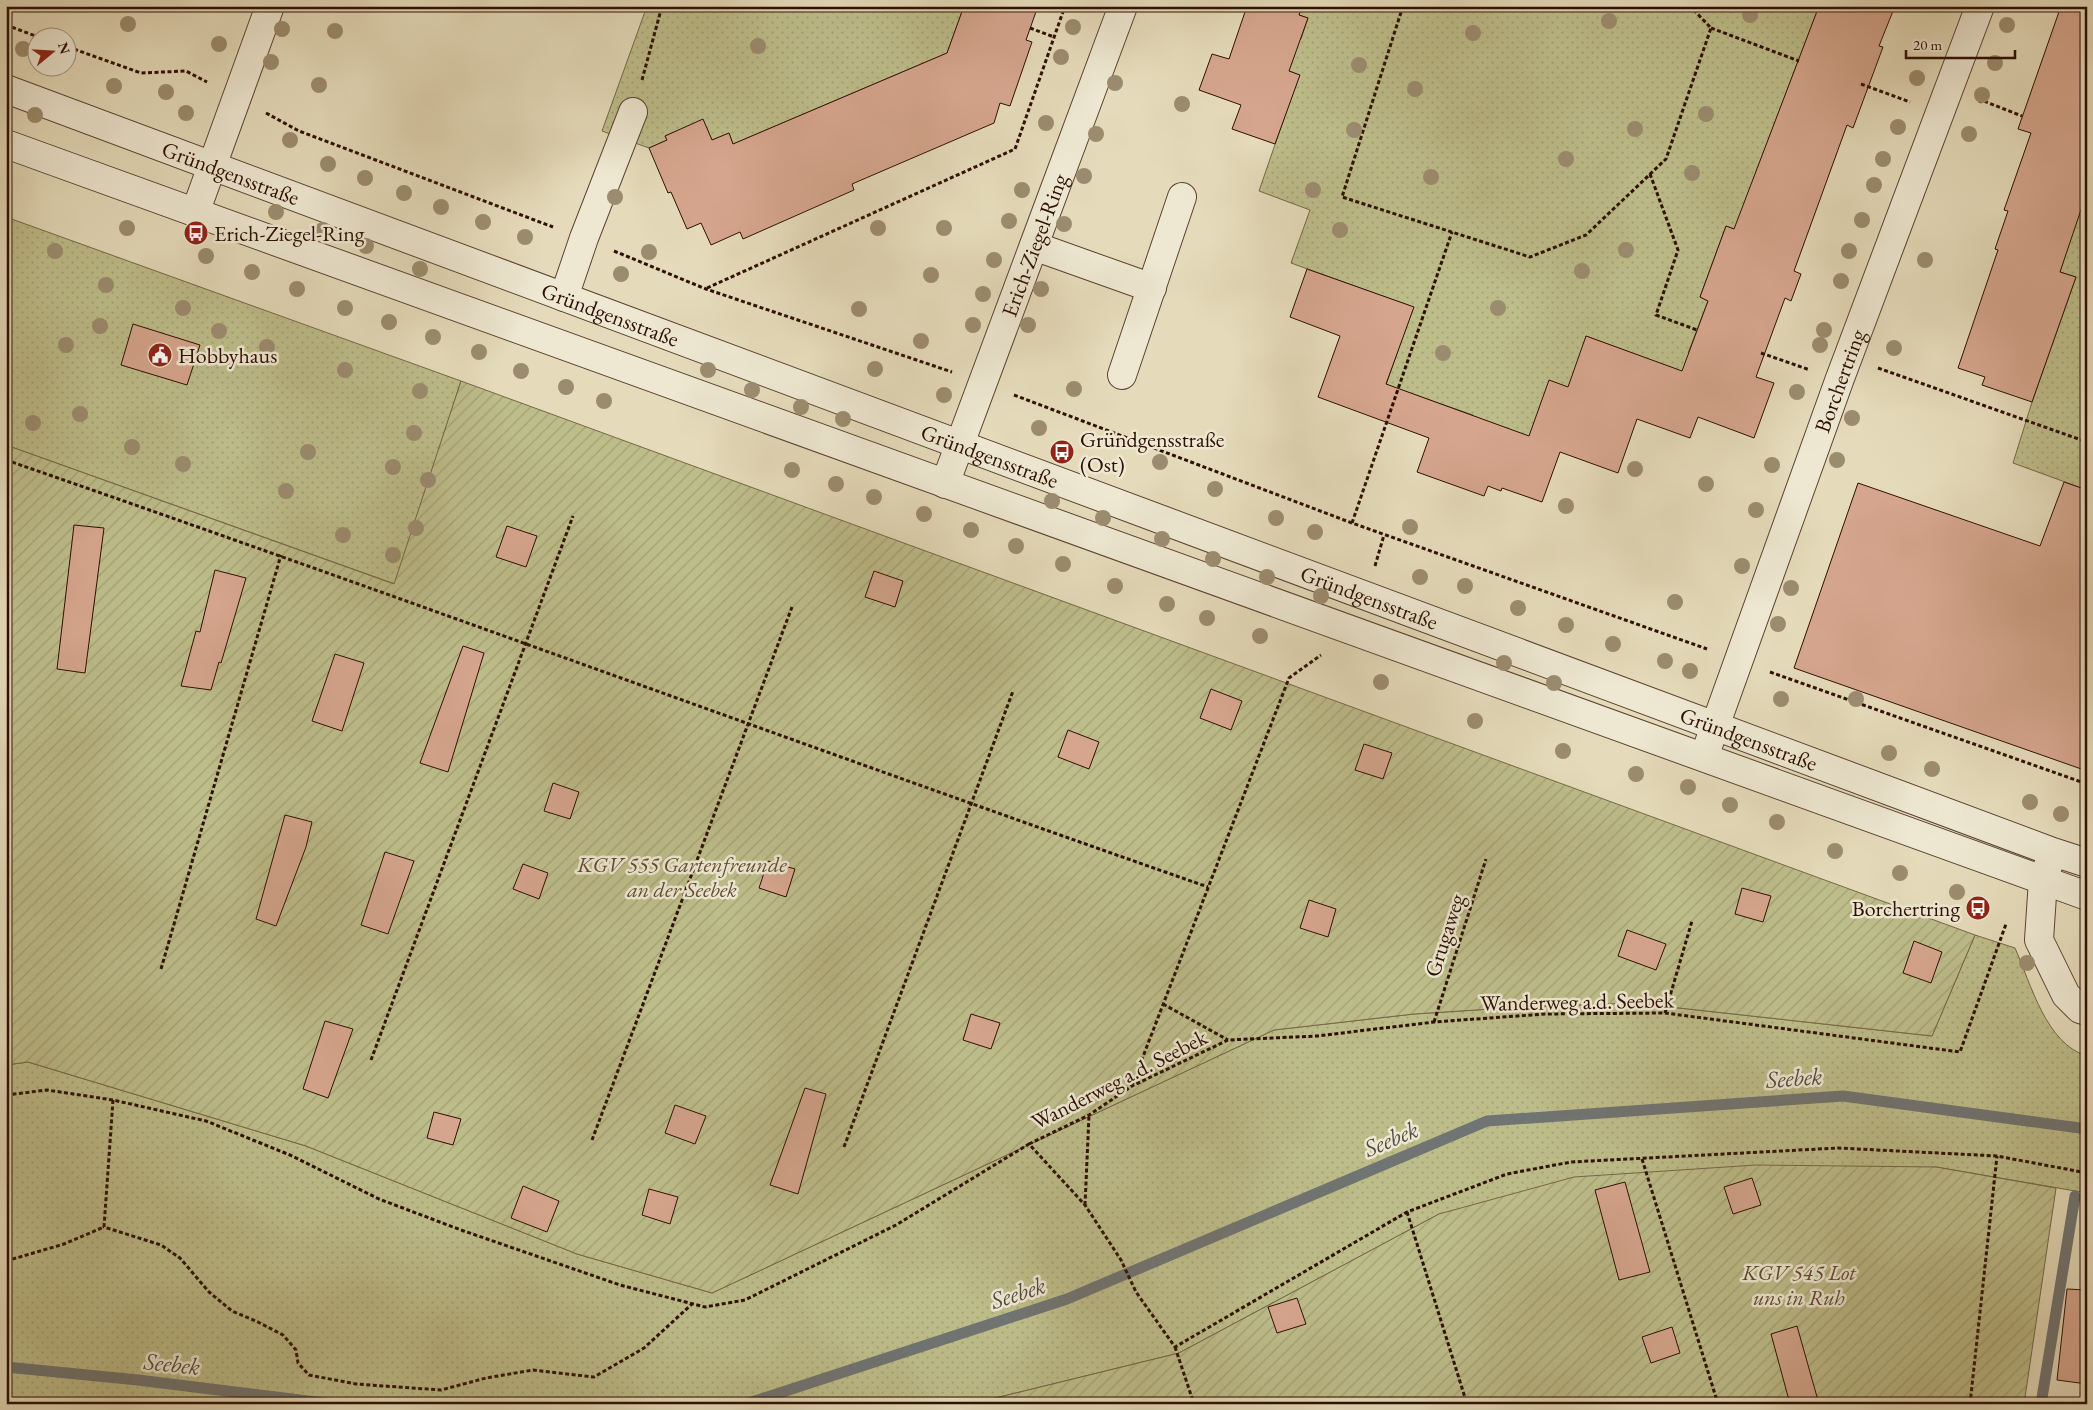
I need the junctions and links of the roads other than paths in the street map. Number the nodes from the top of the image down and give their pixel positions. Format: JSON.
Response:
{"nodes":[{"id":1,"x":270,"y":6,"type":"edge"},
{"id":2,"x":1123,"y":6,"type":"edge"},
{"id":3,"x":1980,"y":6,"type":"edge"},
{"id":4,"x":6,"y":89,"type":"edge"},
{"id":5,"x":633,"y":112,"type":"road end"},
{"id":6,"x":6,"y":144,"type":"edge"},
{"id":7,"x":212,"y":166,"type":"junction"},
{"id":8,"x":1182,"y":197,"type":"dead end"},
{"id":9,"x":195,"y":213,"type":"junction"},
{"id":10,"x":1034,"y":246,"type":"junction"},
{"id":11,"x":1152,"y":288,"type":"junction"},
{"id":12,"x":564,"y":297,"type":"junction"},
{"id":13,"x":1122,"y":375,"type":"dead end"},
{"id":14,"x":959,"y":445,"type":"junction"},
{"id":15,"x":945,"y":484,"type":"junction"},
{"id":16,"x":1715,"y":727,"type":"junction"},
{"id":17,"x":1703,"y":758,"type":"junction"},
{"id":18,"x":2053,"y":852,"type":"junction"},
{"id":19,"x":2087,"y":863,"type":"edge"},
{"id":20,"x":2032,"y":877,"type":"junction"},
{"id":21,"x":2087,"y":896,"type":"edge"},
{"id":22,"x":2087,"y":1011,"type":"edge"}],
"edges":[{"from":1,"to":7,"type":"street"},
{"from":2,"to":10,"type":"street","name":"Erich-Ziegel-Ring"},
{"from":3,"to":16,"type":"street","name":"Borchertring"},
{"from":4,"to":7,"type":"street","name":"Gründgensstraße"},
{"from":5,"to":12,"type":"street"},
{"from":6,"to":9,"type":"street","name":"Gründgensstraße"},
{"from":7,"to":9,"type":"street"},
{"from":7,"to":12,"type":"street","name":"Gründgensstraße"},
{"from":8,"to":11,"type":"street"},
{"from":9,"to":15,"type":"street","name":"Gründgensstraße"},
{"from":10,"to":11,"type":"street"},
{"from":10,"to":14,"type":"street","name":"Erich-Ziegel-Ring"},
{"from":11,"to":13,"type":"street"},
{"from":12,"to":14,"type":"street","name":"Gründgensstraße"},
{"from":14,"to":15,"type":"street","name":"Erich-Ziegel-Ring"},
{"from":14,"to":16,"type":"street","name":"Gründgensstraße"},
{"from":15,"to":17,"type":"street","name":"Gründgensstraße"},
{"from":16,"to":17,"type":"street","name":"Borchertring"},
{"from":16,"to":18,"type":"street","name":"Gründgensstraße"},
{"from":17,"to":20,"type":"street","name":"Gründgensstraße"},
{"from":18,"to":19,"type":"street","name":"Gründgensstraße"},
{"from":18,"to":20,"type":"street"},
{"from":20,"to":21,"type":"street","name":"Gründgensstraße"},
{"from":20,"to":22,"type":"street"}]}
